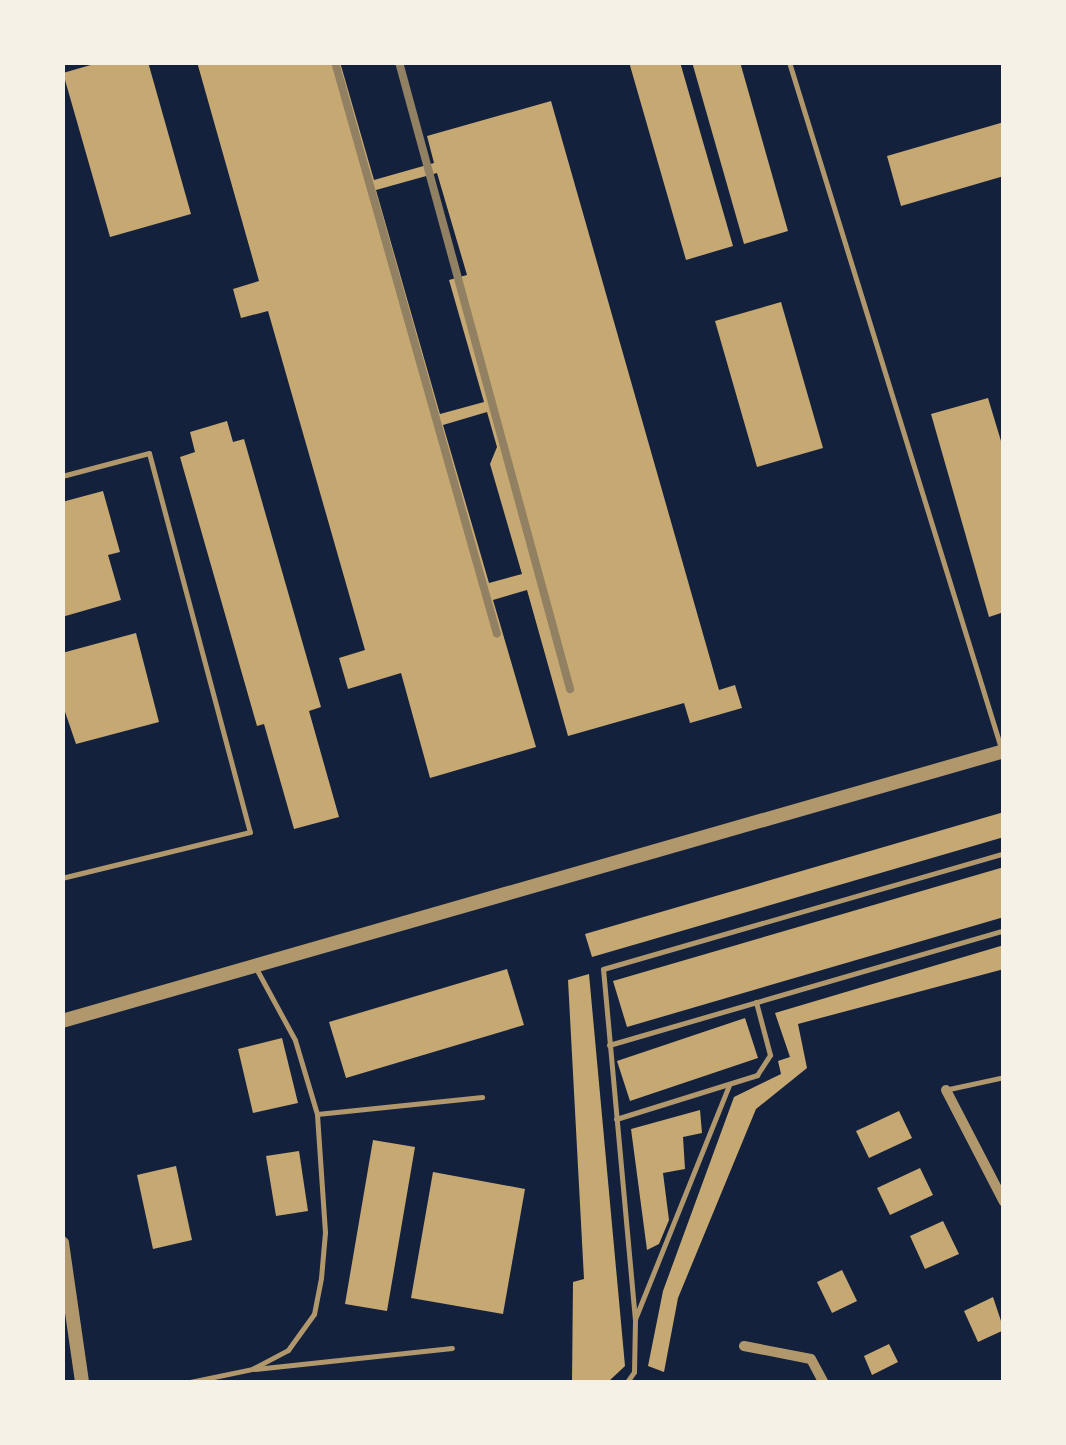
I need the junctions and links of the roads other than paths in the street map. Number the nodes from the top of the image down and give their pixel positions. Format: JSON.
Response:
{"nodes":[{"id":1,"x":790,"y":62,"type":"edge"},
{"id":2,"x":62,"y":476,"type":"edge"},
{"id":3,"x":1003,"y":751,"type":"edge"},
{"id":4,"x":1004,"y":852,"type":"edge"},
{"id":5,"x":62,"y":878,"type":"edge"},
{"id":6,"x":1004,"y":930,"type":"edge"},
{"id":7,"x":254,"y":966,"type":"junction"},
{"id":8,"x":756,"y":1002,"type":"junction"},
{"id":9,"x":62,"y":1021,"type":"edge"},
{"id":10,"x":609,"y":1045,"type":"junction"},
{"id":11,"x":1004,"y":1078,"type":"edge"},
{"id":12,"x":729,"y":1085,"type":"junction"},
{"id":13,"x":946,"y":1090,"type":"joint"},
{"id":14,"x":482,"y":1097,"type":"dead end"},
{"id":15,"x":317,"y":1114,"type":"junction"},
{"id":16,"x":616,"y":1118,"type":"junction"},
{"id":17,"x":1004,"y":1202,"type":"edge"},
{"id":18,"x":62,"y":1242,"type":"edge"},
{"id":19,"x":635,"y":1320,"type":"junction"},
{"id":20,"x":744,"y":1346,"type":"dead end"},
{"id":21,"x":452,"y":1348,"type":"dead end"},
{"id":22,"x":252,"y":1369,"type":"junction"},
{"id":23,"x":82,"y":1382,"type":"edge"},
{"id":24,"x":190,"y":1382,"type":"edge"},
{"id":25,"x":626,"y":1382,"type":"edge"},
{"id":26,"x":823,"y":1382,"type":"edge"}],
"edges":[{"from":1,"to":3,"type":"lane"},
{"from":2,"to":5,"type":"lane"},
{"from":3,"to":7,"type":"street"},
{"from":4,"to":10,"type":"lane"},
{"from":6,"to":8,"type":"lane"},
{"from":7,"to":9,"type":"street"},
{"from":7,"to":15,"type":"lane"},
{"from":8,"to":10,"type":"lane"},
{"from":8,"to":12,"type":"lane"},
{"from":10,"to":16,"type":"lane"},
{"from":11,"to":13,"type":"lane"},
{"from":12,"to":16,"type":"lane"},
{"from":12,"to":19,"type":"lane"},
{"from":13,"to":17,"type":"street"},
{"from":14,"to":15,"type":"lane"},
{"from":15,"to":22,"type":"lane"},
{"from":16,"to":19,"type":"lane"},
{"from":18,"to":23,"type":"street"},
{"from":19,"to":25,"type":"lane"},
{"from":20,"to":26,"type":"street"},
{"from":21,"to":22,"type":"lane"},
{"from":22,"to":24,"type":"lane"}]}
